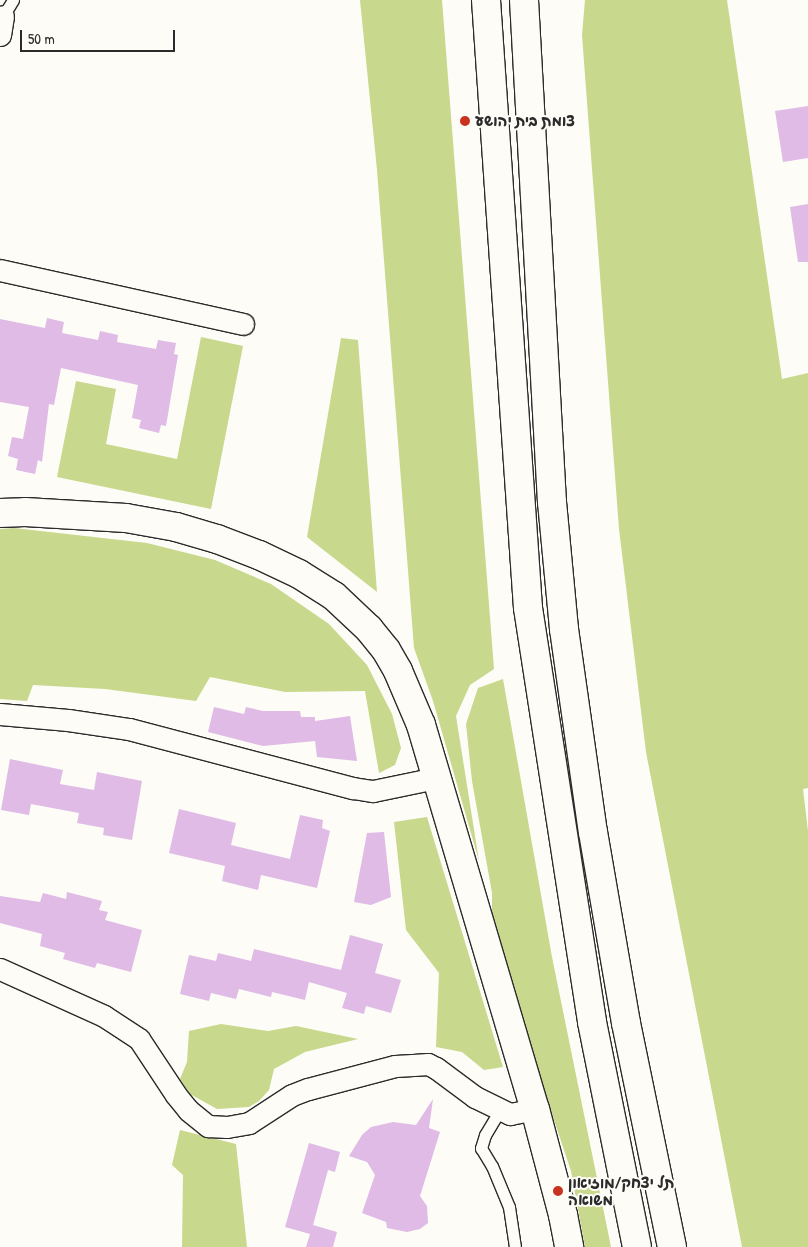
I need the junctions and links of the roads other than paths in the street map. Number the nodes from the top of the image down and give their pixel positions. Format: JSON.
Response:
{"nodes":[{"id":1,"x":486,"y":0,"type":"edge"},
{"id":2,"x":524,"y":0,"type":"edge"},
{"id":3,"x":540,"y":0,"type":"edge"},
{"id":4,"x":525,"y":31,"type":"junction"},
{"id":5,"x":0,"y":270,"type":"edge"},
{"id":6,"x":243,"y":324,"type":"dead end"},
{"id":7,"x":0,"y":513,"type":"edge"},
{"id":8,"x":0,"y":714,"type":"edge"},
{"id":9,"x":436,"y":778,"type":"junction"},
{"id":10,"x":0,"y":969,"type":"edge"},
{"id":11,"x":500,"y":1110,"type":"junction"},
{"id":12,"x":535,"y":1110,"type":"junction"},
{"id":13,"x":515,"y":1247,"type":"edge"},
{"id":14,"x":569,"y":1247,"type":"edge"},
{"id":15,"x":637,"y":1247,"type":"edge"},
{"id":16,"x":672,"y":1247,"type":"edge"}],
"edges":[{"from":1,"to":15,"type":"main road"},
{"from":2,"to":4,"type":"main road"},
{"from":3,"to":4,"type":"main road"},
{"from":4,"to":16,"type":"main road"},
{"from":5,"to":6,"type":"street"},
{"from":7,"to":9,"type":"main road"},
{"from":8,"to":9,"type":"street"},
{"from":9,"to":12,"type":"main road"},
{"from":10,"to":11,"type":"street"},
{"from":11,"to":12,"type":"street"},
{"from":11,"to":13,"type":"lane"},
{"from":12,"to":14,"type":"main road"}]}
